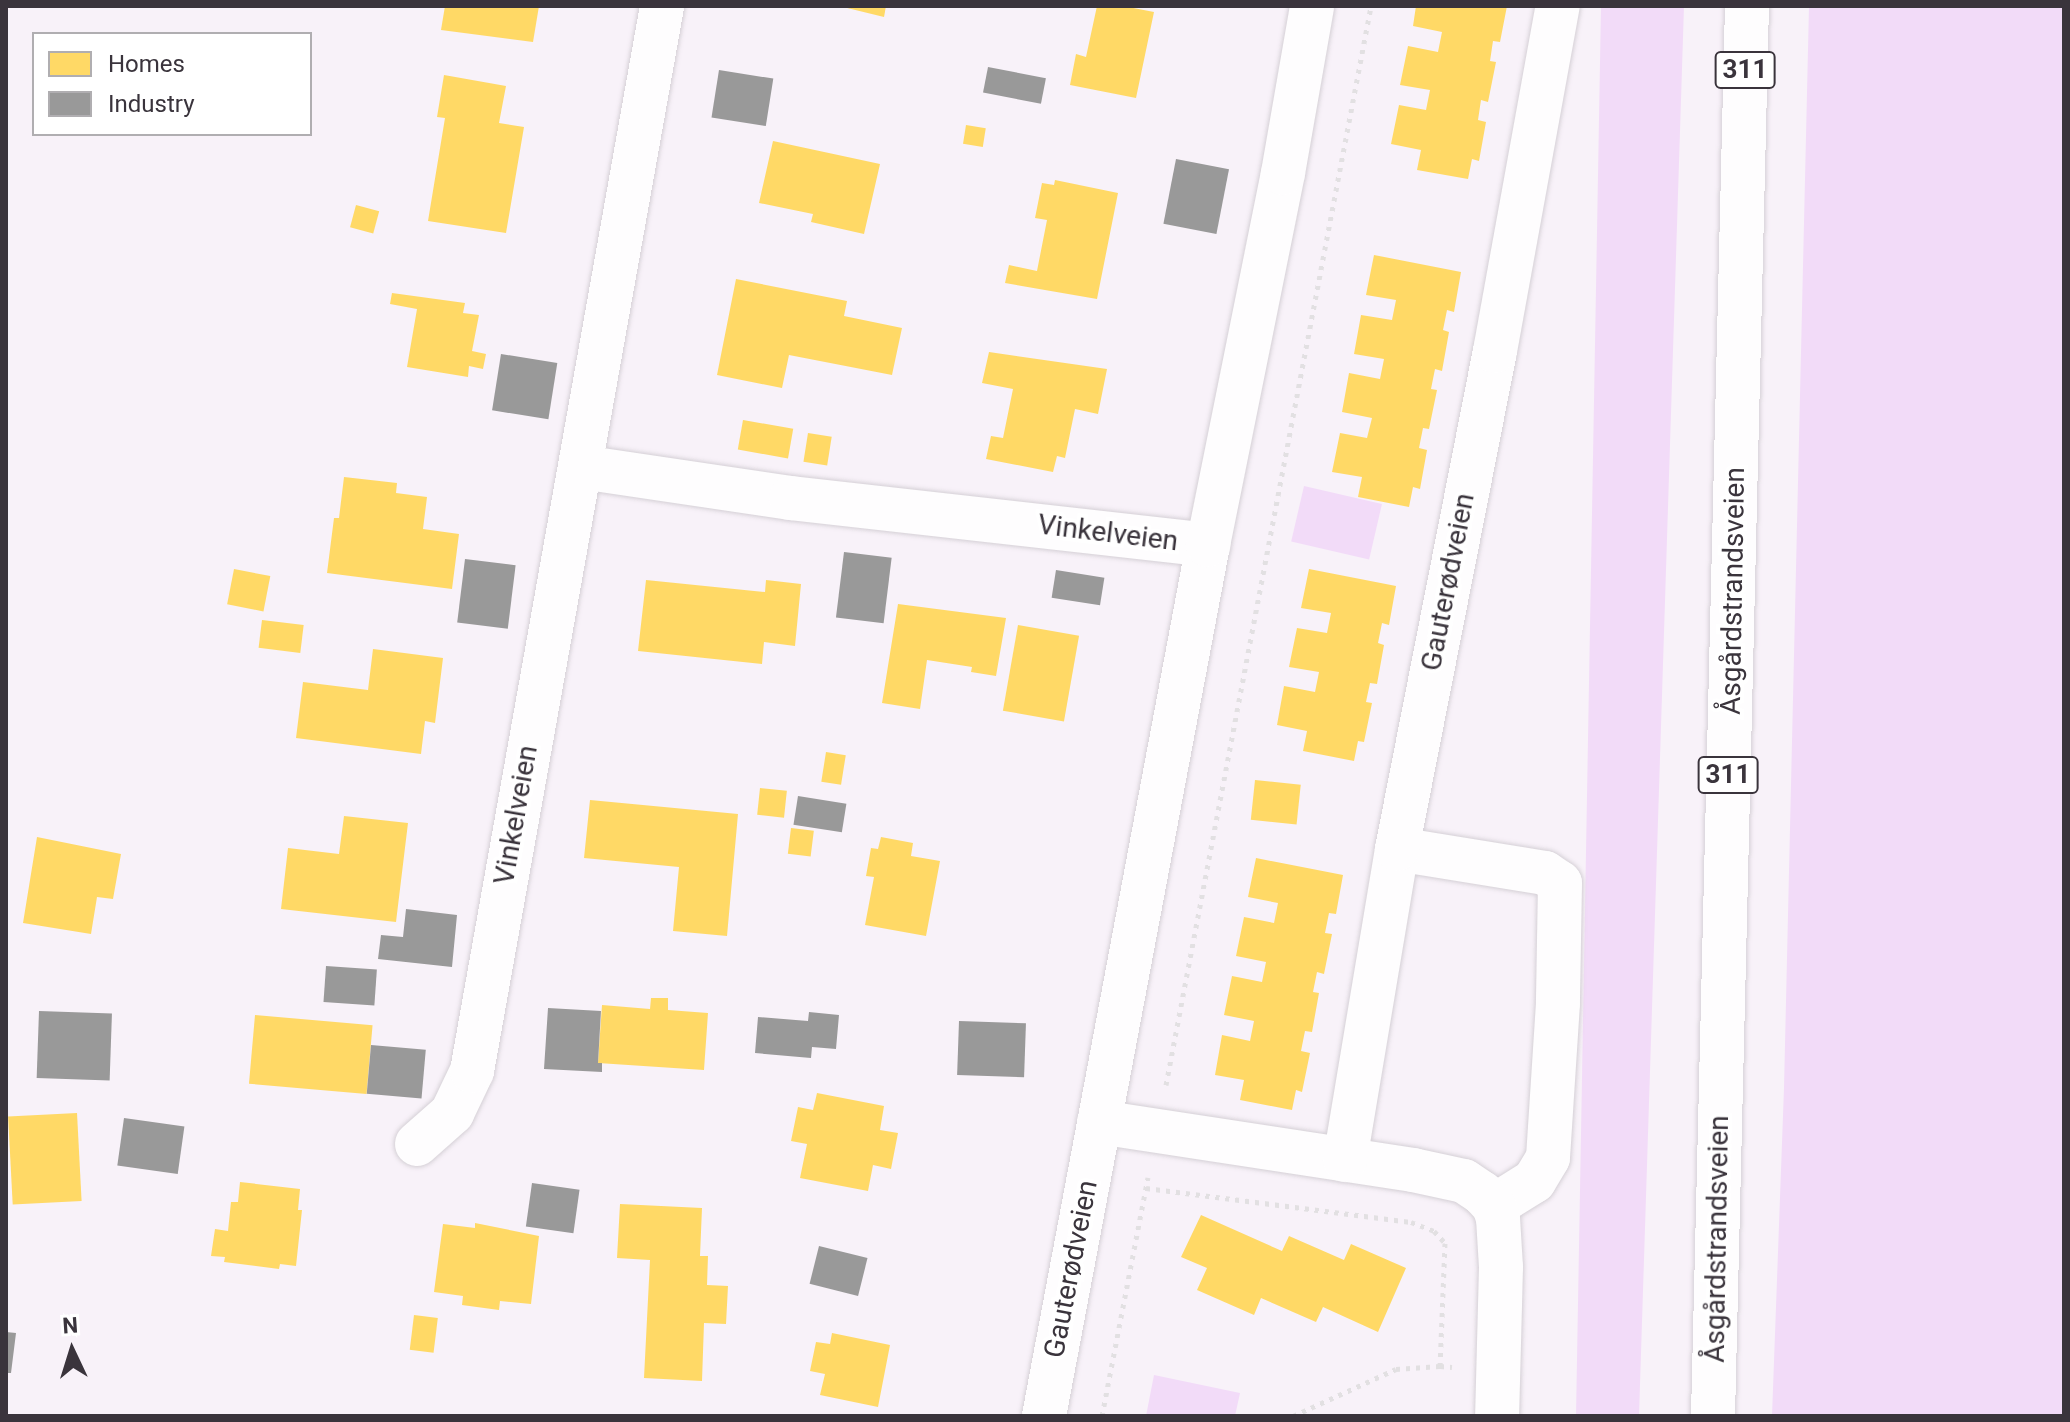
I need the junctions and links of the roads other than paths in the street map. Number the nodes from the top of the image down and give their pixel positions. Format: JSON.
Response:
{"nodes":[{"id":1,"x":662,"y":6,"type":"edge"},
{"id":2,"x":1312,"y":6,"type":"edge"},
{"id":3,"x":1558,"y":6,"type":"edge"},
{"id":4,"x":1747,"y":6,"type":"edge"},
{"id":5,"x":581,"y":467,"type":"junction"},
{"id":6,"x":1208,"y":545,"type":"junction"},
{"id":7,"x":1397,"y":849,"type":"junction"},
{"id":8,"x":1099,"y":1122,"type":"junction"},
{"id":9,"x":417,"y":1144,"type":"dead end"},
{"id":10,"x":1345,"y":1160,"type":"junction"},
{"id":11,"x":1494,"y":1206,"type":"junction"},
{"id":12,"x":1044,"y":1416,"type":"edge"},
{"id":13,"x":1497,"y":1416,"type":"edge"},
{"id":14,"x":1713,"y":1416,"type":"edge"}],
"edges":[{"from":1,"to":5,"type":"street","name":"Vinkelveien"},
{"from":2,"to":6,"type":"street","name":"Gauterødveien"},
{"from":3,"to":7,"type":"street","name":"Gauterødveien"},
{"from":4,"to":14,"type":"street","name":"Åsgårdstrandsveien","number":"311"},
{"from":5,"to":6,"type":"street","name":"Vinkelveien"},
{"from":5,"to":9,"type":"street","name":"Vinkelveien"},
{"from":6,"to":8,"type":"street","name":"Gauterødveien"},
{"from":7,"to":10,"type":"street","name":"Gauterødveien"},
{"from":7,"to":11,"type":"street"},
{"from":8,"to":10,"type":"street"},
{"from":8,"to":12,"type":"street","name":"Gauterødveien"},
{"from":10,"to":11,"type":"street"},
{"from":11,"to":13,"type":"street"}]}
